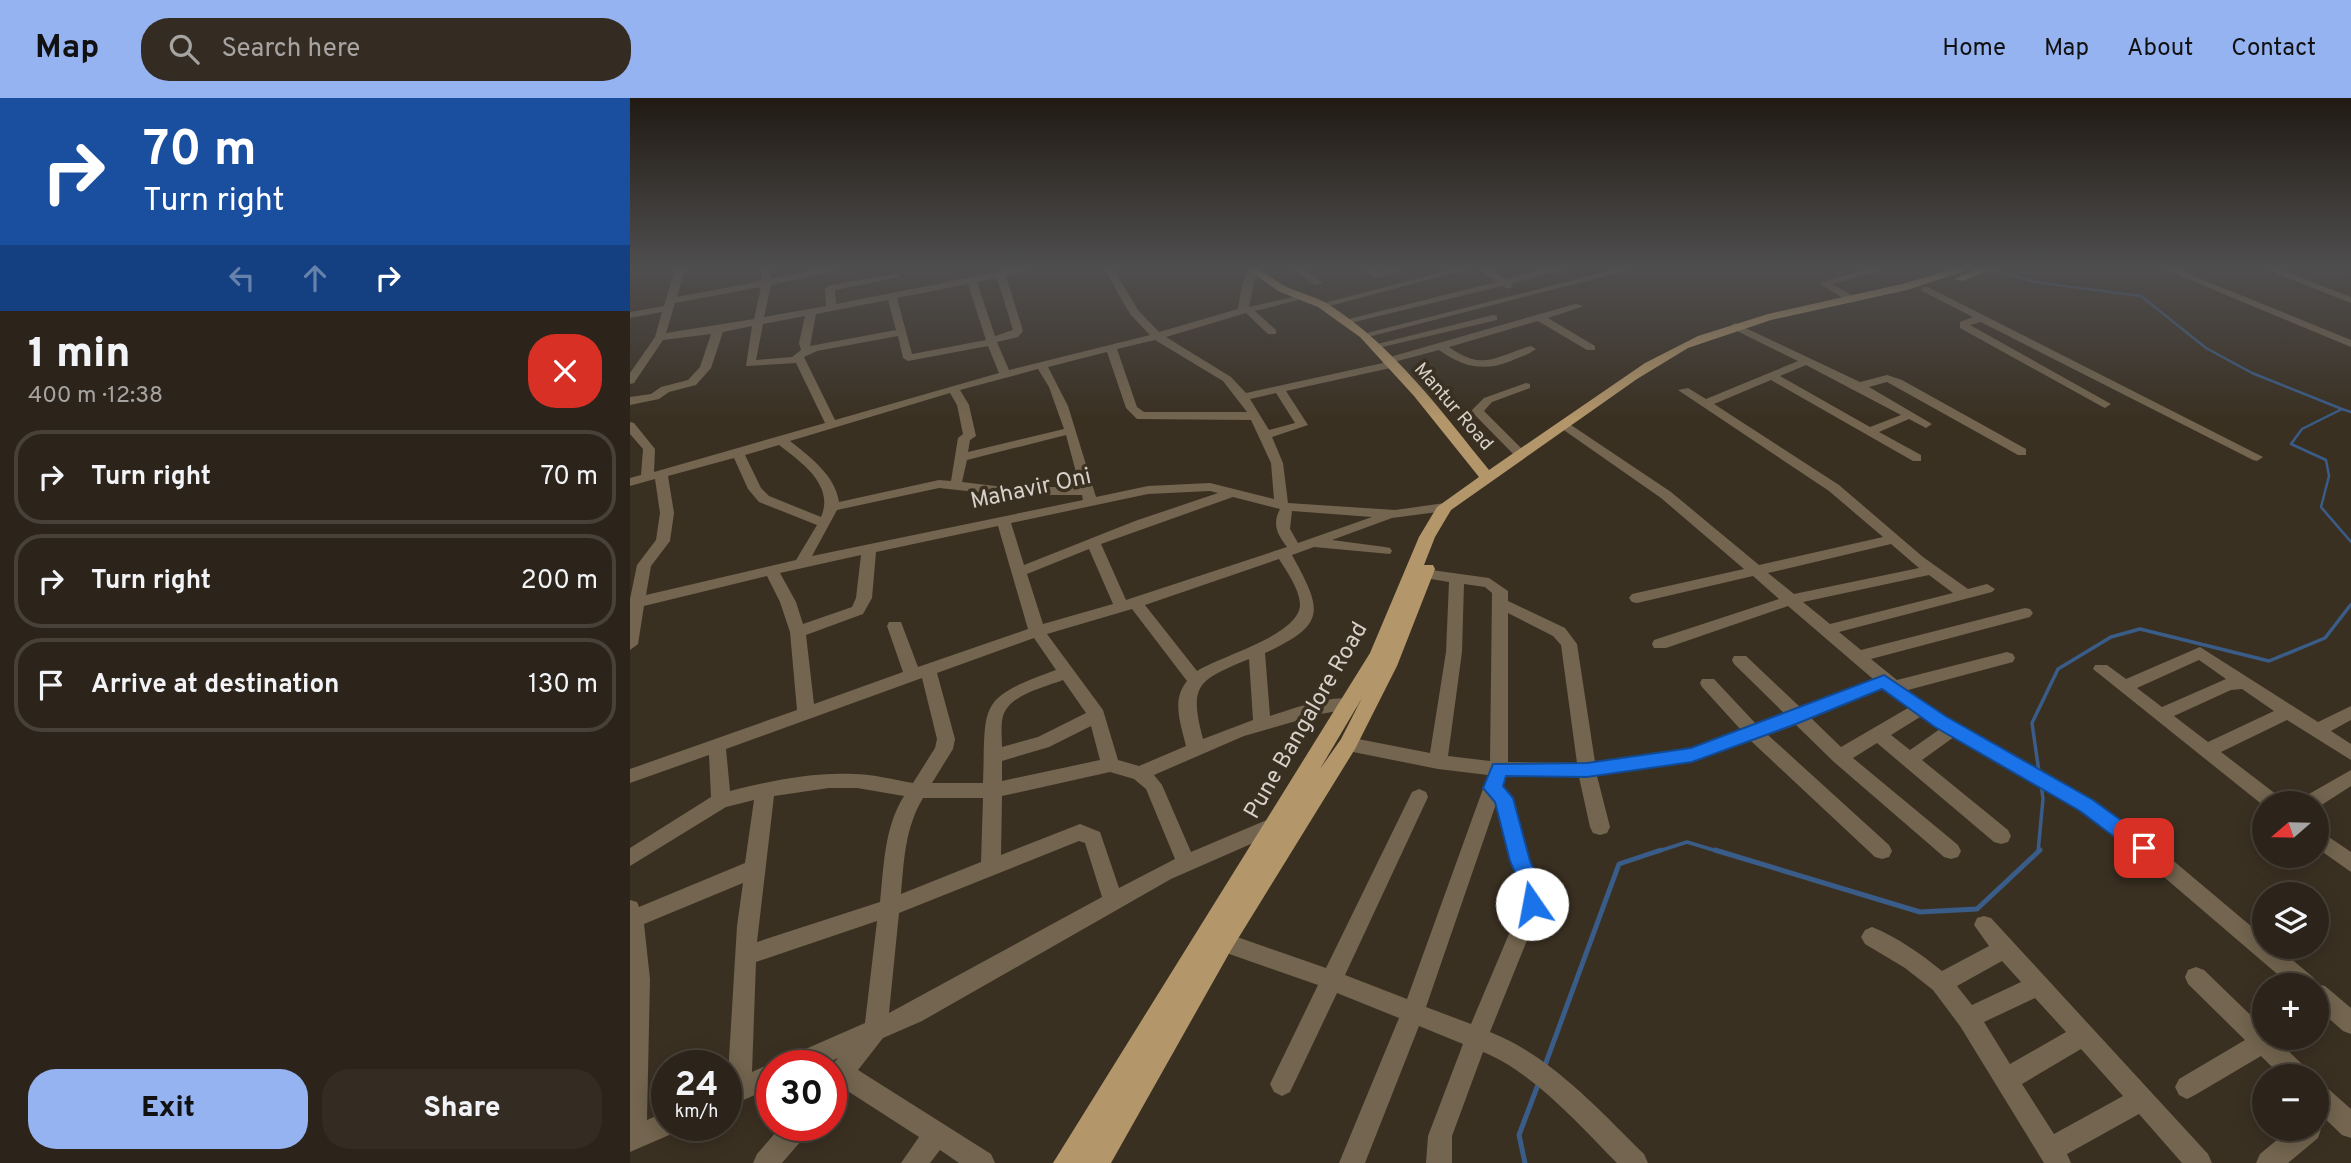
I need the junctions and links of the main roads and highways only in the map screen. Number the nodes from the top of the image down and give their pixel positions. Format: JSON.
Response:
{"nodes":[{"id":1,"x":1341,"y":318,"type":"edge"},
{"id":2,"x":1778,"y":318,"type":"edge"},
{"id":3,"x":1569,"y":428,"type":"junction"},
{"id":4,"x":1488,"y":478,"type":"junction"},
{"id":5,"x":1426,"y":555,"type":"junction"},
{"id":6,"x":1067,"y":1163,"type":"edge"},
{"id":7,"x":1096,"y":1163,"type":"edge"}],
"edges":[{"from":1,"to":4,"type":"main road","name":"Mantur Road"},
{"from":2,"to":3,"type":"main road","name":"Pune Bangalore Road"},
{"from":3,"to":4,"type":"main road","name":"Pune Bangalore Road"},
{"from":3,"to":5,"type":"main road","name":"Pune Bangalore Road"},
{"from":4,"to":5,"type":"main road","name":"Pune Bangalore Road"},
{"from":5,"to":6,"type":"main road","name":"Pune Bangalore Road"},
{"from":5,"to":7,"type":"main road","name":"Pune Bangalore Road"}]}
